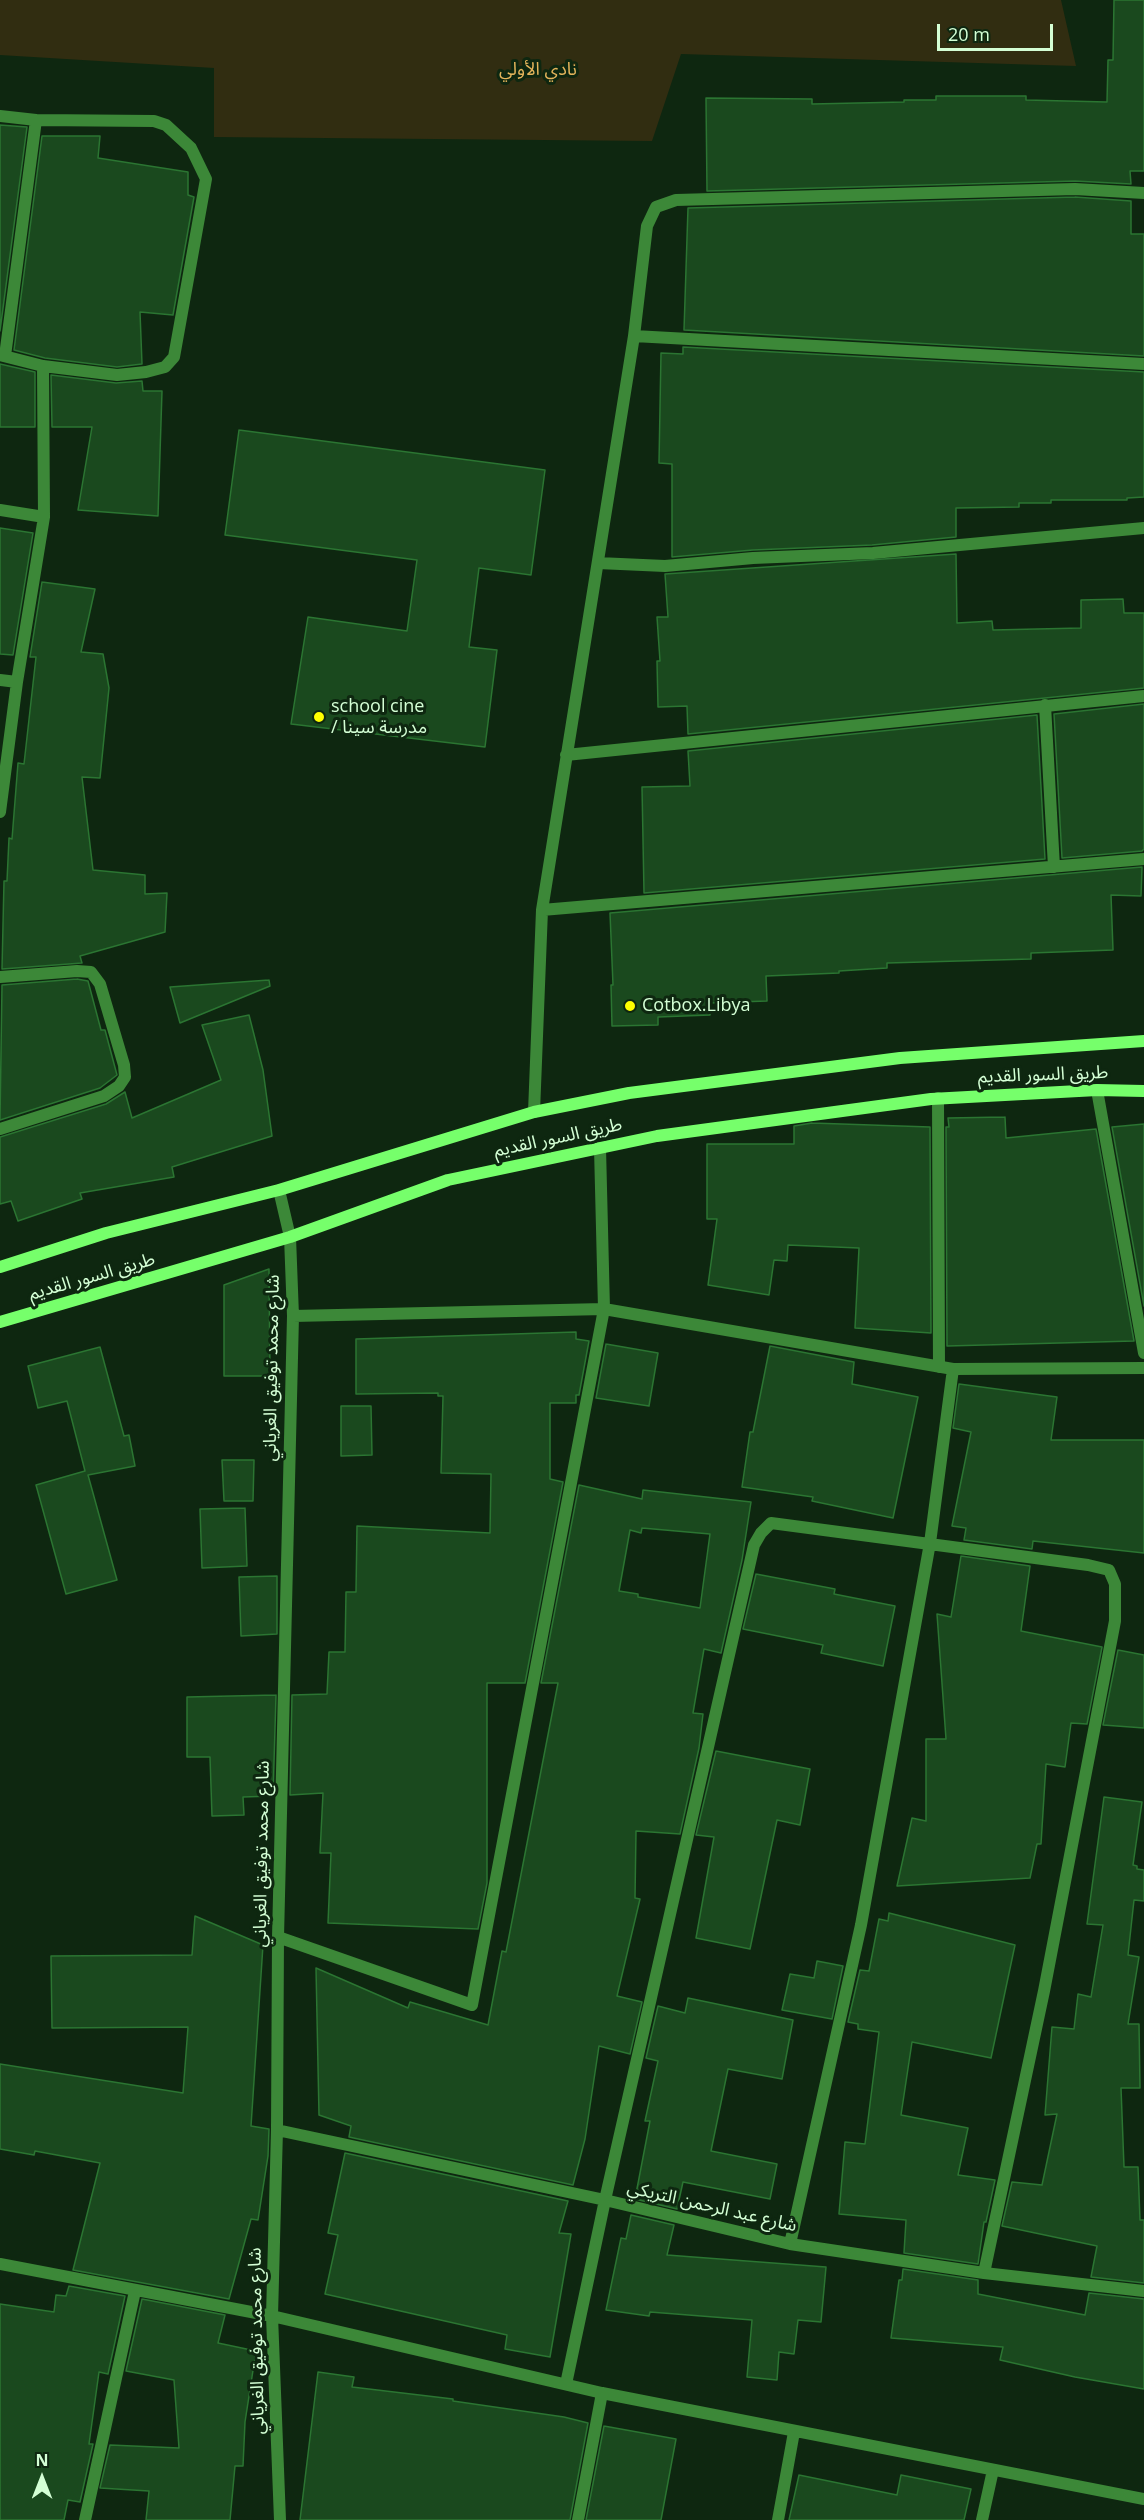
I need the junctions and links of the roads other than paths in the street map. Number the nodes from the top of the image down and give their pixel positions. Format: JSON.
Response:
{"nodes":[{"id":1,"x":0,"y":116,"type":"edge"},
{"id":2,"x":36,"y":120,"type":"junction"},
{"id":3,"x":1144,"y":193,"type":"edge"},
{"id":4,"x":634,"y":336,"type":"junction"},
{"id":5,"x":3,"y":355,"type":"edge"},
{"id":6,"x":1144,"y":364,"type":"edge"},
{"id":7,"x":43,"y":366,"type":"junction"},
{"id":8,"x":0,"y":510,"type":"edge"},
{"id":9,"x":44,"y":517,"type":"junction"},
{"id":10,"x":1144,"y":528,"type":"edge"},
{"id":11,"x":598,"y":563,"type":"junction"},
{"id":12,"x":0,"y":680,"type":"edge"},
{"id":13,"x":17,"y":682,"type":"junction"},
{"id":14,"x":1144,"y":696,"type":"edge"},
{"id":15,"x":1045,"y":705,"type":"junction"},
{"id":16,"x":566,"y":755,"type":"junction"},
{"id":17,"x":0,"y":812,"type":"edge"},
{"id":18,"x":1144,"y":859,"type":"edge"},
{"id":19,"x":1054,"y":867,"type":"junction"},
{"id":20,"x":542,"y":910,"type":"junction"},
{"id":21,"x":0,"y":977,"type":"edge"},
{"id":22,"x":1144,"y":1041,"type":"edge"},
{"id":23,"x":1097,"y":1090,"type":"junction"},
{"id":24,"x":1144,"y":1091,"type":"edge"},
{"id":25,"x":938,"y":1098,"type":"junction"},
{"id":26,"x":534,"y":1112,"type":"junction"},
{"id":27,"x":0,"y":1129,"type":"edge"},
{"id":28,"x":600,"y":1148,"type":"junction"},
{"id":29,"x":279,"y":1190,"type":"junction"},
{"id":30,"x":290,"y":1237,"type":"junction"},
{"id":31,"x":0,"y":1267,"type":"edge"},
{"id":32,"x":604,"y":1309,"type":"junction"},
{"id":33,"x":293,"y":1316,"type":"junction"},
{"id":34,"x":0,"y":1322,"type":"edge"},
{"id":35,"x":1144,"y":1353,"type":"edge"},
{"id":36,"x":939,"y":1367,"type":"junction"},
{"id":37,"x":1144,"y":1368,"type":"edge"},
{"id":38,"x":953,"y":1369,"type":"junction"},
{"id":39,"x":930,"y":1542,"type":"junction"},
{"id":40,"x":278,"y":1937,"type":"junction"},
{"id":41,"x":277,"y":2130,"type":"junction"},
{"id":42,"x":605,"y":2200,"type":"junction"},
{"id":43,"x":790,"y":2244,"type":"junction"},
{"id":44,"x":0,"y":2264,"type":"edge"},
{"id":45,"x":984,"y":2273,"type":"junction"},
{"id":46,"x":135,"y":2290,"type":"junction"},
{"id":47,"x":1144,"y":2291,"type":"edge"},
{"id":48,"x":272,"y":2316,"type":"junction"},
{"id":49,"x":566,"y":2384,"type":"junction"},
{"id":50,"x":602,"y":2393,"type":"junction"},
{"id":51,"x":794,"y":2432,"type":"junction"},
{"id":52,"x":993,"y":2470,"type":"junction"},
{"id":53,"x":1144,"y":2499,"type":"edge"},
{"id":54,"x":85,"y":2520,"type":"edge"},
{"id":55,"x":280,"y":2520,"type":"edge"},
{"id":56,"x":578,"y":2520,"type":"edge"},
{"id":57,"x":778,"y":2520,"type":"edge"},
{"id":58,"x":982,"y":2520,"type":"edge"}],
"edges":[{"from":1,"to":2,"type":"street"},
{"from":2,"to":5,"type":"street"},
{"from":2,"to":7,"type":"street"},
{"from":3,"to":4,"type":"street"},
{"from":4,"to":6,"type":"street"},
{"from":4,"to":11,"type":"street"},
{"from":5,"to":7,"type":"street"},
{"from":7,"to":9,"type":"street"},
{"from":8,"to":9,"type":"street"},
{"from":9,"to":13,"type":"street"},
{"from":10,"to":11,"type":"street"},
{"from":11,"to":16,"type":"street"},
{"from":12,"to":13,"type":"street"},
{"from":13,"to":17,"type":"street"},
{"from":14,"to":15,"type":"street"},
{"from":15,"to":16,"type":"street"},
{"from":15,"to":19,"type":"street"},
{"from":16,"to":20,"type":"street"},
{"from":18,"to":19,"type":"street"},
{"from":19,"to":20,"type":"street"},
{"from":20,"to":26,"type":"street"},
{"from":21,"to":27,"type":"street"},
{"from":22,"to":26,"type":"main road","name":"طريق السور القديم"},
{"from":23,"to":24,"type":"main road","name":"طريق السور القديم"},
{"from":23,"to":25,"type":"main road","name":"طريق السور القديم"},
{"from":23,"to":35,"type":"street"},
{"from":25,"to":28,"type":"main road","name":"طريق السور القديم"},
{"from":25,"to":36,"type":"street"},
{"from":26,"to":29,"type":"main road","name":"طريق السور القديم"},
{"from":28,"to":30,"type":"main road","name":"طريق السور القديم"},
{"from":28,"to":32,"type":"street"},
{"from":29,"to":30,"type":"street","name":"شارع محمد توفيق الغرياني"},
{"from":29,"to":31,"type":"main road","name":"طريق السور القديم"},
{"from":30,"to":33,"type":"street","name":"شارع محمد توفيق الغرياني"},
{"from":30,"to":34,"type":"main road","name":"طريق السور القديم"},
{"from":32,"to":33,"type":"street"},
{"from":32,"to":36,"type":"street"},
{"from":32,"to":40,"type":"street"},
{"from":33,"to":40,"type":"street","name":"شارع محمد توفيق الغرياني"},
{"from":36,"to":38,"type":"street"},
{"from":37,"to":38,"type":"street"},
{"from":38,"to":39,"type":"street"},
{"from":39,"to":42,"type":"street"},
{"from":39,"to":43,"type":"street"},
{"from":39,"to":45,"type":"street"},
{"from":40,"to":41,"type":"street","name":"شارع محمد توفيق الغرياني"},
{"from":41,"to":42,"type":"street","name":"شارع عبد الرحمن التريكي"},
{"from":41,"to":48,"type":"street","name":"شارع محمد توفيق الغرياني"},
{"from":42,"to":43,"type":"street","name":"شارع عبد الرحمن التريكي"},
{"from":42,"to":49,"type":"street"},
{"from":43,"to":45,"type":"street","name":"شارع عبد الرحمن التريكي"},
{"from":44,"to":46,"type":"street"},
{"from":45,"to":47,"type":"street","name":"شارع عبد الرحمن التريكي"},
{"from":46,"to":48,"type":"street"},
{"from":46,"to":54,"type":"street"},
{"from":48,"to":49,"type":"street"},
{"from":48,"to":55,"type":"street","name":"شارع محمد توفيق الغرياني"},
{"from":49,"to":50,"type":"street"},
{"from":50,"to":51,"type":"street"},
{"from":50,"to":56,"type":"street"},
{"from":51,"to":52,"type":"street"},
{"from":51,"to":57,"type":"street"},
{"from":52,"to":53,"type":"street"},
{"from":52,"to":58,"type":"street"}]}
